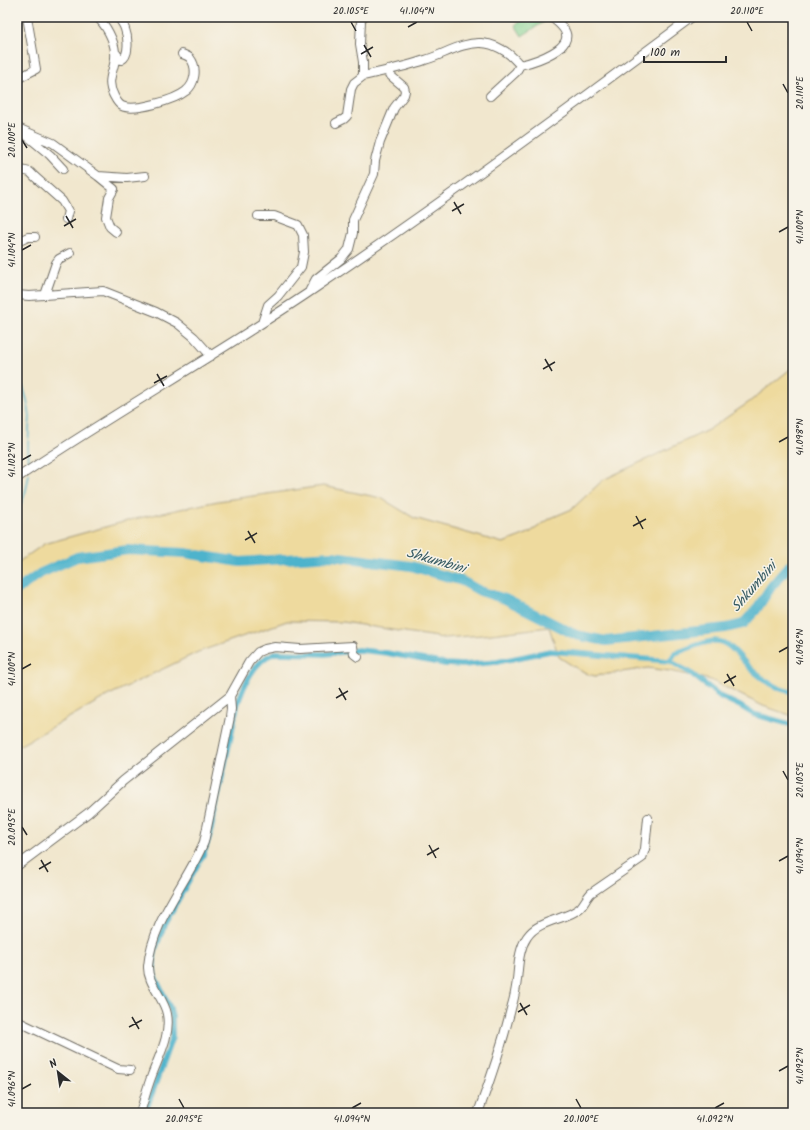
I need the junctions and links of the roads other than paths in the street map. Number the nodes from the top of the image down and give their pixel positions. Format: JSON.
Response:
{"nodes":[{"id":1,"x":27,"y":17,"type":"edge"},
{"id":2,"x":97,"y":17,"type":"edge"},
{"id":3,"x":118,"y":17,"type":"edge"},
{"id":4,"x":363,"y":17,"type":"edge"},
{"id":5,"x":552,"y":17,"type":"edge"},
{"id":6,"x":692,"y":17,"type":"edge"},
{"id":7,"x":115,"y":52,"type":"junction"},
{"id":8,"x":182,"y":54,"type":"dead end"},
{"id":9,"x":520,"y":65,"type":"junction"},
{"id":10,"x":388,"y":70,"type":"junction"},
{"id":11,"x":363,"y":76,"type":"junction"},
{"id":12,"x":17,"y":79,"type":"edge"},
{"id":13,"x":490,"y":96,"type":"dead end"},
{"id":14,"x":336,"y":123,"type":"dead end"},
{"id":15,"x":17,"y":126,"type":"edge"},
{"id":16,"x":17,"y":169,"type":"edge"},
{"id":17,"x":63,"y":169,"type":"dead end"},
{"id":18,"x":98,"y":176,"type":"junction"},
{"id":19,"x":145,"y":176,"type":"dead end"},
{"id":20,"x":258,"y":216,"type":"dead end"},
{"id":21,"x":66,"y":219,"type":"dead end"},
{"id":22,"x":116,"y":232,"type":"dead end"},
{"id":23,"x":35,"y":237,"type":"dead end"},
{"id":24,"x":17,"y":242,"type":"edge"},
{"id":25,"x":70,"y":253,"type":"dead end"},
{"id":26,"x":308,"y":293,"type":"junction"},
{"id":27,"x":17,"y":295,"type":"edge"},
{"id":28,"x":45,"y":295,"type":"junction"},
{"id":29,"x":262,"y":323,"type":"junction"},
{"id":30,"x":211,"y":356,"type":"junction"},
{"id":31,"x":17,"y":478,"type":"edge"},
{"id":32,"x":355,"y":652,"type":"dead end"},
{"id":33,"x":230,"y":696,"type":"junction"},
{"id":34,"x":648,"y":818,"type":"dead end"},
{"id":35,"x":17,"y":866,"type":"edge"},
{"id":36,"x":17,"y":1020,"type":"edge"},
{"id":37,"x":130,"y":1070,"type":"dead end"},
{"id":38,"x":140,"y":1113,"type":"edge"},
{"id":39,"x":478,"y":1113,"type":"edge"}],
"edges":[{"from":1,"to":12,"type":"street"},
{"from":2,"to":7,"type":"street"},
{"from":3,"to":7,"type":"street"},
{"from":4,"to":11,"type":"street"},
{"from":5,"to":9,"type":"street"},
{"from":6,"to":26,"type":"street"},
{"from":7,"to":8,"type":"street"},
{"from":9,"to":10,"type":"street"},
{"from":9,"to":13,"type":"street"},
{"from":10,"to":11,"type":"street"},
{"from":10,"to":26,"type":"street"},
{"from":11,"to":14,"type":"street"},
{"from":15,"to":17,"type":"street"},
{"from":15,"to":18,"type":"street"},
{"from":16,"to":21,"type":"street"},
{"from":18,"to":19,"type":"street"},
{"from":18,"to":22,"type":"street"},
{"from":20,"to":29,"type":"street"},
{"from":23,"to":24,"type":"street"},
{"from":25,"to":28,"type":"street"},
{"from":26,"to":29,"type":"street"},
{"from":27,"to":28,"type":"street"},
{"from":28,"to":30,"type":"street"},
{"from":29,"to":30,"type":"street"},
{"from":30,"to":31,"type":"street"},
{"from":32,"to":33,"type":"street"},
{"from":33,"to":35,"type":"street"},
{"from":33,"to":38,"type":"street"},
{"from":34,"to":39,"type":"street"},
{"from":36,"to":37,"type":"street"}]}
